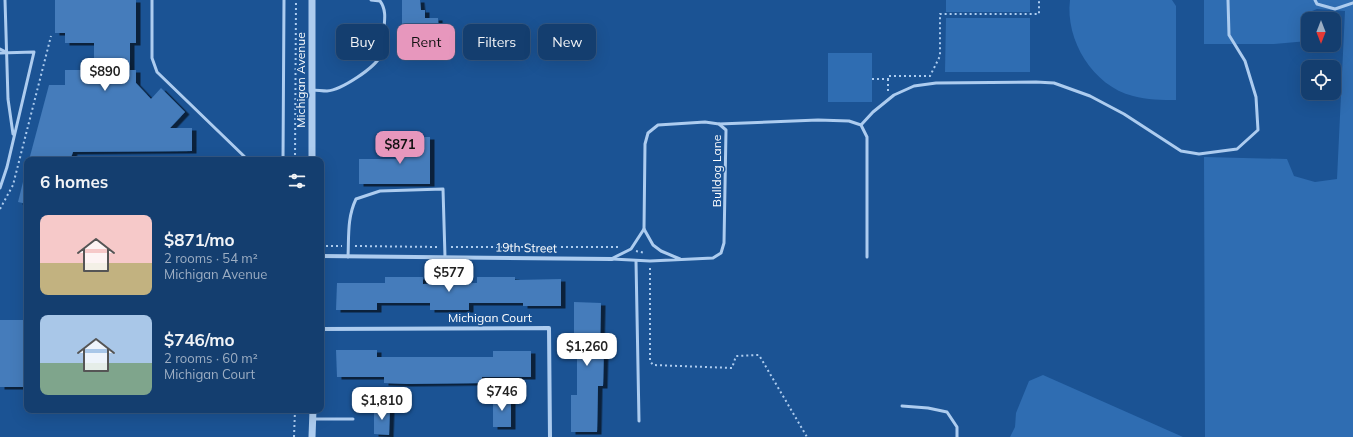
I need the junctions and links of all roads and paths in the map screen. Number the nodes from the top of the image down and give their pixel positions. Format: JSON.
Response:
{"nodes":[{"id":1,"x":5,"y":0,"type":"edge"},
{"id":2,"x":152,"y":0,"type":"edge"},
{"id":3,"x":284,"y":0,"type":"edge"},
{"id":4,"x":296,"y":0,"type":"edge"},
{"id":5,"x":312,"y":0,"type":"edge"},
{"id":6,"x":371,"y":0,"type":"edge"},
{"id":7,"x":1039,"y":0,"type":"edge"},
{"id":8,"x":1228,"y":0,"type":"edge"},
{"id":9,"x":1315,"y":0,"type":"edge"},
{"id":10,"x":1353,"y":3,"type":"edge"},
{"id":11,"x":51,"y":36,"type":"dead end"},
{"id":12,"x":0,"y":49,"type":"edge"},
{"id":13,"x":6,"y":52,"type":"junction"},
{"id":14,"x":0,"y":53,"type":"edge"},
{"id":15,"x":872,"y":79,"type":"dead end"},
{"id":16,"x":888,"y":79,"type":"junction"},
{"id":17,"x":312,"y":90,"type":"junction"},
{"id":18,"x":888,"y":100,"type":"junction"},
{"id":19,"x":719,"y":124,"type":"junction"},
{"id":20,"x":861,"y":125,"type":"junction"},
{"id":21,"x":14,"y":137,"type":"junction"},
{"id":22,"x":245,"y":157,"type":"edge"},
{"id":23,"x":283,"y":157,"type":"edge"},
{"id":24,"x":295,"y":157,"type":"edge"},
{"id":25,"x":312,"y":157,"type":"edge"},
{"id":26,"x":0,"y":188,"type":"edge"},
{"id":27,"x":0,"y":209,"type":"edge"},
{"id":28,"x":644,"y":229,"type":"junction"},
{"id":29,"x":324,"y":246,"type":"edge"},
{"id":30,"x":349,"y":246,"type":"junction"},
{"id":31,"x":444,"y":248,"type":"junction"},
{"id":32,"x":631,"y":249,"type":"junction"},
{"id":33,"x":324,"y":256,"type":"edge"},
{"id":34,"x":348,"y":257,"type":"junction"},
{"id":35,"x":445,"y":257,"type":"junction"},
{"id":36,"x":867,"y":257,"type":"dead end"},
{"id":37,"x":612,"y":259,"type":"junction"},
{"id":38,"x":680,"y":260,"type":"junction"},
{"id":39,"x":636,"y":261,"type":"junction"},
{"id":40,"x":650,"y":261,"type":"junction"},
{"id":41,"x":324,"y":329,"type":"edge"},
{"id":42,"x":902,"y":406,"type":"dead end"},
{"id":43,"x":294,"y":413,"type":"edge"},
{"id":44,"x":312,"y":413,"type":"edge"},
{"id":45,"x":312,"y":419,"type":"junction"},
{"id":46,"x":353,"y":419,"type":"dead end"},
{"id":47,"x":639,"y":421,"type":"dead end"},
{"id":48,"x":294,"y":437,"type":"edge"},
{"id":49,"x":312,"y":437,"type":"edge"},
{"id":50,"x":550,"y":437,"type":"edge"},
{"id":51,"x":807,"y":437,"type":"edge"},
{"id":52,"x":957,"y":437,"type":"edge"}],
"edges":[{"from":1,"to":13,"type":"lane"},
{"from":2,"to":22,"type":"lane"},
{"from":3,"to":23,"type":"lane"},
{"from":4,"to":24,"type":"path"},
{"from":5,"to":17,"type":"street","name":"Michigan Avenue"},
{"from":6,"to":17,"type":"lane"},
{"from":7,"to":16,"type":"path"},
{"from":8,"to":18,"type":"lane"},
{"from":9,"to":10,"type":"lane"},
{"from":11,"to":27,"type":"path"},
{"from":12,"to":13,"type":"lane"},
{"from":13,"to":14,"type":"lane"},
{"from":13,"to":21,"type":"lane"},
{"from":13,"to":21,"type":"lane"},
{"from":15,"to":16,"type":"path"},
{"from":16,"to":18,"type":"path"},
{"from":17,"to":25,"type":"street","name":"Michigan Avenue"},
{"from":18,"to":20,"type":"lane"},
{"from":19,"to":20,"type":"lane"},
{"from":19,"to":28,"type":"lane","name":"Bulldog Lane"},
{"from":19,"to":38,"type":"lane","name":"Bulldog Lane"},
{"from":20,"to":36,"type":"lane"},
{"from":21,"to":26,"type":"lane"},
{"from":28,"to":32,"type":"lane"},
{"from":28,"to":38,"type":"lane","name":"Bulldog Lane"},
{"from":29,"to":30,"type":"path"},
{"from":30,"to":31,"type":"path"},
{"from":30,"to":31,"type":"lane"},
{"from":30,"to":34,"type":"lane"},
{"from":31,"to":32,"type":"path"},
{"from":31,"to":35,"type":"lane"},
{"from":32,"to":37,"type":"lane"},
{"from":32,"to":40,"type":"path"},
{"from":33,"to":34,"type":"street","name":"19th Street"},
{"from":34,"to":35,"type":"street","name":"19th Street"},
{"from":35,"to":37,"type":"street","name":"19th Street"},
{"from":37,"to":39,"type":"lane","name":"Bulldog Lane"},
{"from":38,"to":40,"type":"lane","name":"Bulldog Lane"},
{"from":39,"to":40,"type":"lane","name":"Bulldog Lane"},
{"from":39,"to":47,"type":"lane"},
{"from":40,"to":51,"type":"path"},
{"from":41,"to":50,"type":"street","name":"Michigan Court"},
{"from":42,"to":52,"type":"lane"},
{"from":43,"to":48,"type":"path"},
{"from":44,"to":45,"type":"street"},
{"from":45,"to":46,"type":"lane"},
{"from":45,"to":49,"type":"street"}]}
